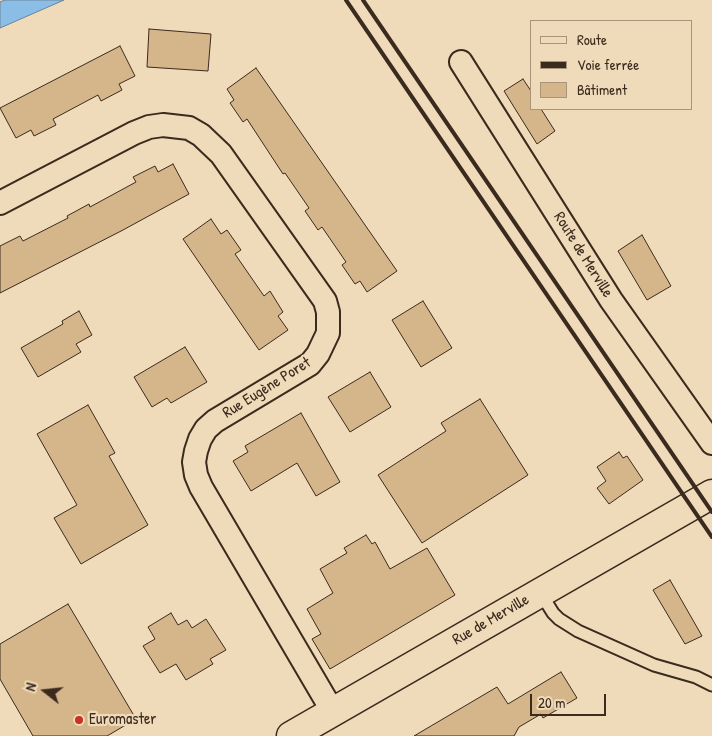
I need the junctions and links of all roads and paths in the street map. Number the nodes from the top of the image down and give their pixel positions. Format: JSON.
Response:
{"nodes":[{"id":1,"x":461,"y":62,"type":"dead end"},
{"id":2,"x":0,"y":203,"type":"edge"},
{"id":3,"x":712,"y":443,"type":"edge"},
{"id":4,"x":701,"y":500,"type":"edge"},
{"id":5,"x":540,"y":592,"type":"junction"},
{"id":6,"x":712,"y":684,"type":"edge"},
{"id":7,"x":333,"y":712,"type":"junction"},
{"id":8,"x":291,"y":736,"type":"edge"}],
"edges":[{"from":1,"to":3,"type":"street","name":"Route de Merville"},
{"from":2,"to":7,"type":"street","name":"Rue Eugène Poret"},
{"from":4,"to":5,"type":"street","name":"Rue de Merville"},
{"from":5,"to":6,"type":"lane"},
{"from":5,"to":7,"type":"street","name":"Rue de Merville"},
{"from":7,"to":8,"type":"street","name":"Rue de Merville"}]}
